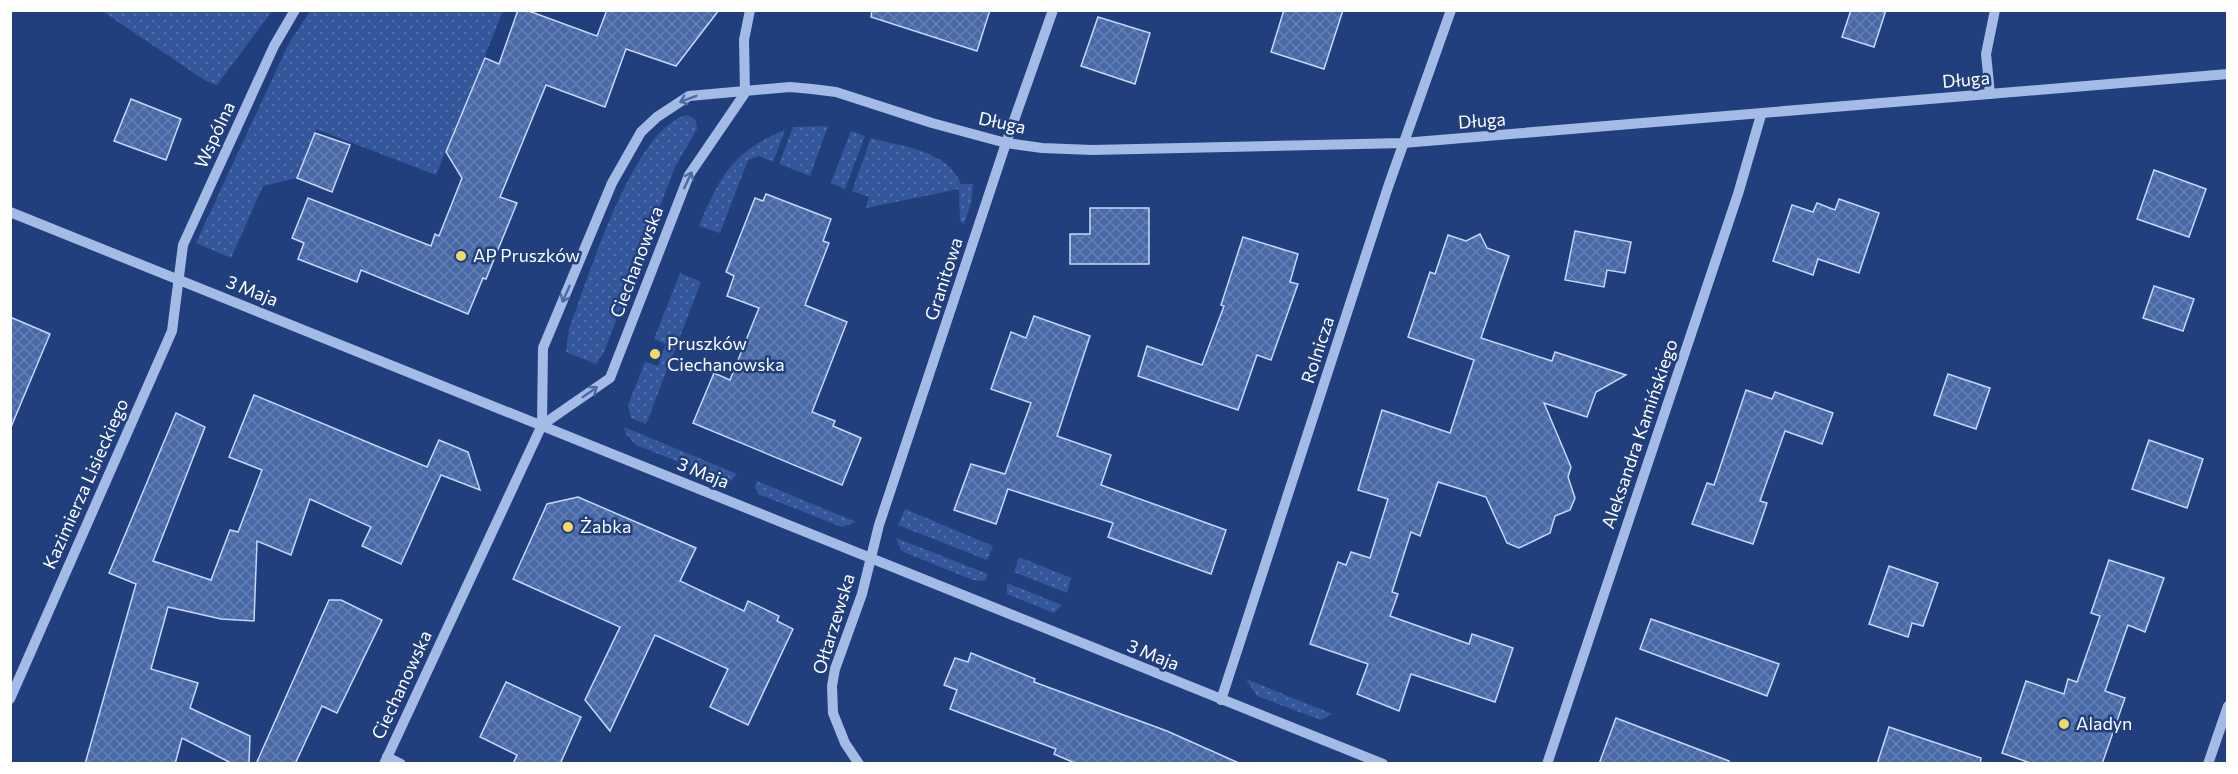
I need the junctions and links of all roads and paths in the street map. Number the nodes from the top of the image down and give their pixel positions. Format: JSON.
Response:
{"nodes":[{"id":1,"x":295,"y":10,"type":"edge"},
{"id":2,"x":750,"y":10,"type":"edge"},
{"id":3,"x":1053,"y":10,"type":"edge"},
{"id":4,"x":1451,"y":10,"type":"edge"},
{"id":5,"x":1995,"y":10,"type":"edge"},
{"id":6,"x":2228,"y":74,"type":"edge"},
{"id":7,"x":745,"y":93,"type":"junction"},
{"id":8,"x":1990,"y":94,"type":"junction"},
{"id":9,"x":1761,"y":115,"type":"junction"},
{"id":10,"x":1005,"y":143,"type":"junction"},
{"id":11,"x":1403,"y":143,"type":"junction"},
{"id":12,"x":10,"y":212,"type":"edge"},
{"id":13,"x":177,"y":278,"type":"junction"},
{"id":14,"x":543,"y":425,"type":"junction"},
{"id":15,"x":870,"y":558,"type":"junction"},
{"id":16,"x":10,"y":699,"type":"edge"},
{"id":17,"x":1221,"y":700,"type":"junction"},
{"id":18,"x":2228,"y":706,"type":"edge"},
{"id":19,"x":386,"y":760,"type":"edge"},
{"id":20,"x":401,"y":764,"type":"edge"},
{"id":21,"x":859,"y":764,"type":"edge"},
{"id":22,"x":1383,"y":764,"type":"edge"},
{"id":23,"x":1547,"y":764,"type":"edge"},
{"id":24,"x":2208,"y":764,"type":"edge"}],
"edges":[{"from":1,"to":13,"type":"street","name":"Wspólna"},
{"from":2,"to":7,"type":"street"},
{"from":3,"to":10,"type":"street","name":"Granitowa"},
{"from":4,"to":11,"type":"street","name":"Rolnicza"},
{"from":5,"to":8,"type":"street"},
{"from":6,"to":8,"type":"street","name":"Długa"},
{"from":7,"to":10,"type":"street","name":"Długa"},
{"from":14,"to":7,"type":"street","name":"Ciechanowska","one_way":true},
{"from":7,"to":14,"type":"street","name":"Ciechanowska","one_way":true},
{"from":8,"to":9,"type":"street","name":"Długa"},
{"from":9,"to":11,"type":"street","name":"Długa"},
{"from":9,"to":23,"type":"street","name":"Aleksandra Kamińskiego"},
{"from":10,"to":11,"type":"street","name":"Długa"},
{"from":10,"to":15,"type":"street","name":"Granitowa"},
{"from":11,"to":17,"type":"street","name":"Rolnicza"},
{"from":12,"to":13,"type":"street","name":"3 Maja"},
{"from":13,"to":14,"type":"street","name":"3 Maja"},
{"from":13,"to":16,"type":"street","name":"Kazimierza Lisieckiego"},
{"from":14,"to":15,"type":"street","name":"3 Maja"},
{"from":14,"to":19,"type":"street","name":"Ciechanowska"},
{"from":15,"to":17,"type":"street","name":"3 Maja"},
{"from":15,"to":21,"type":"street","name":"Ołtarzewska"},
{"from":17,"to":22,"type":"street","name":"3 Maja"},
{"from":18,"to":24,"type":"street"},
{"from":19,"to":20,"type":"street"}]}
